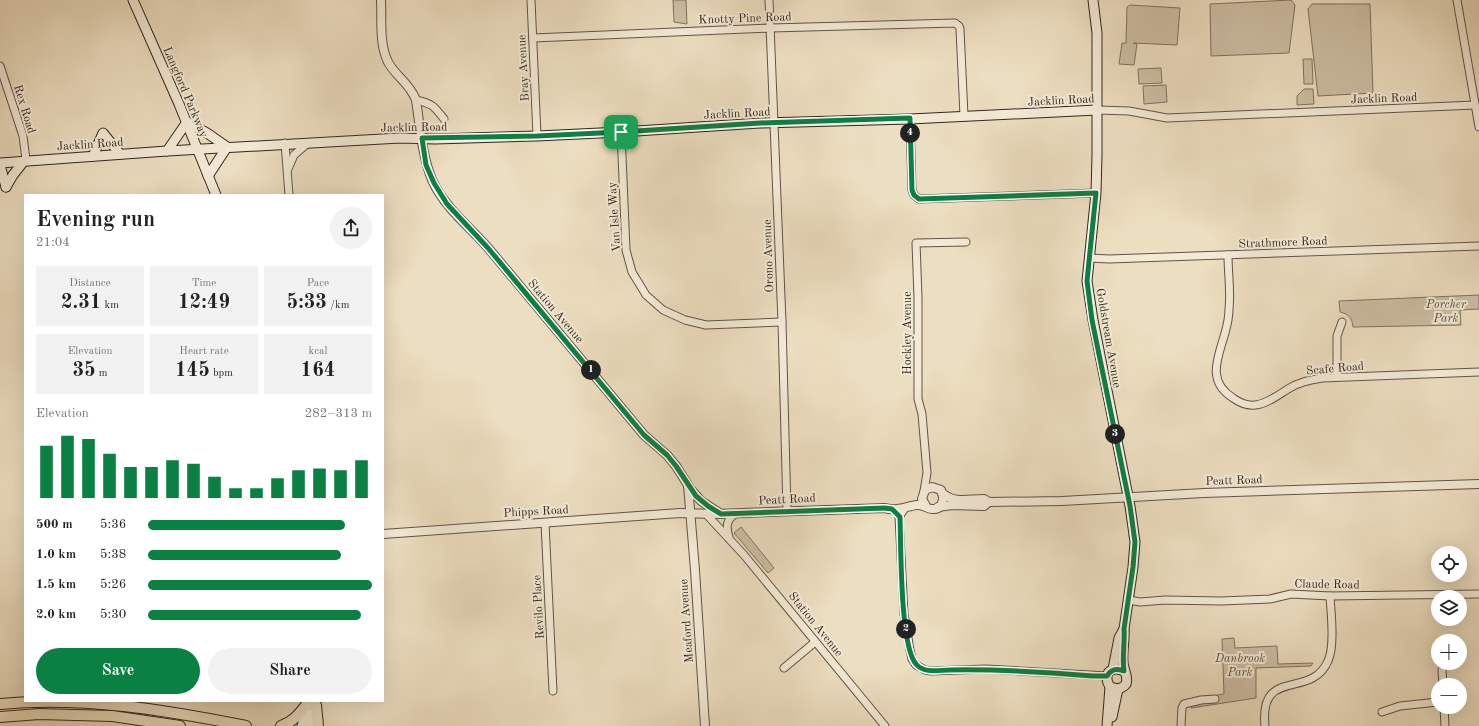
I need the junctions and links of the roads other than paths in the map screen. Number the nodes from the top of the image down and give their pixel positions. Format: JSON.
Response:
{"nodes":[{"id":1,"x":133,"y":0,"type":"edge"},
{"id":2,"x":381,"y":0,"type":"edge"},
{"id":3,"x":531,"y":0,"type":"edge"},
{"id":4,"x":769,"y":0,"type":"edge"},
{"id":5,"x":1093,"y":0,"type":"edge"},
{"id":6,"x":1457,"y":0,"type":"edge"},
{"id":7,"x":770,"y":28,"type":"junction"},
{"id":8,"x":533,"y":38,"type":"junction"},
{"id":9,"x":0,"y":66,"type":"edge"},
{"id":10,"x":416,"y":100,"type":"junction"},
{"id":11,"x":1475,"y":106,"type":"junction"},
{"id":12,"x":1097,"y":110,"type":"junction"},
{"id":13,"x":964,"y":116,"type":"junction"},
{"id":14,"x":910,"y":118,"type":"junction"},
{"id":15,"x":444,"y":119,"type":"dead end"},
{"id":16,"x":187,"y":122,"type":"junction"},
{"id":17,"x":774,"y":123,"type":"junction"},
{"id":18,"x":1479,"y":127,"type":"edge"},
{"id":19,"x":621,"y":132,"type":"junction"},
{"id":20,"x":537,"y":136,"type":"junction"},
{"id":21,"x":422,"y":138,"type":"junction"},
{"id":22,"x":310,"y":142,"type":"junction"},
{"id":23,"x":285,"y":143,"type":"junction"},
{"id":24,"x":227,"y":147,"type":"junction"},
{"id":25,"x":198,"y":149,"type":"junction"},
{"id":26,"x":167,"y":151,"type":"junction"},
{"id":27,"x":120,"y":154,"type":"junction"},
{"id":28,"x":93,"y":156,"type":"junction"},
{"id":29,"x":25,"y":160,"type":"junction"},
{"id":30,"x":0,"y":164,"type":"edge"},
{"id":31,"x":288,"y":171,"type":"junction"},
{"id":32,"x":208,"y":176,"type":"junction"},
{"id":33,"x":1096,"y":193,"type":"junction"},
{"id":34,"x":216,"y":194,"type":"edge"},
{"id":35,"x":289,"y":194,"type":"edge"},
{"id":36,"x":966,"y":242,"type":"dead end"},
{"id":37,"x":1479,"y":246,"type":"edge"},
{"id":38,"x":1228,"y":255,"type":"junction"},
{"id":39,"x":1089,"y":258,"type":"junction"},
{"id":40,"x":782,"y":322,"type":"junction"},
{"id":41,"x":1342,"y":322,"type":"dead end"},
{"id":42,"x":1479,"y":372,"type":"edge"},
{"id":43,"x":1337,"y":377,"type":"junction"},
{"id":44,"x":927,"y":473,"type":"junction"},
{"id":45,"x":1479,"y":484,"type":"edge"},
{"id":46,"x":688,"y":485,"type":"junction"},
{"id":47,"x":940,"y":490,"type":"junction"},
{"id":48,"x":923,"y":493,"type":"junction"},
{"id":49,"x":1128,"y":497,"type":"junction"},
{"id":50,"x":989,"y":502,"type":"junction"},
{"id":51,"x":926,"y":506,"type":"junction"},
{"id":52,"x":938,"y":507,"type":"junction"},
{"id":53,"x":889,"y":508,"type":"junction"},
{"id":54,"x":904,"y":508,"type":"junction"},
{"id":55,"x":787,"y":511,"type":"junction"},
{"id":56,"x":690,"y":514,"type":"junction"},
{"id":57,"x":721,"y":514,"type":"junction"},
{"id":58,"x":735,"y":514,"type":"junction"},
{"id":59,"x":707,"y":515,"type":"junction"},
{"id":60,"x":900,"y":517,"type":"junction"},
{"id":61,"x":545,"y":523,"type":"junction"},
{"id":62,"x":384,"y":534,"type":"edge"},
{"id":63,"x":729,"y":537,"type":"junction"},
{"id":64,"x":1479,"y":594,"type":"edge"},
{"id":65,"x":1330,"y":596,"type":"junction"},
{"id":66,"x":1128,"y":600,"type":"junction"},
{"id":67,"x":1124,"y":629,"type":"junction"},
{"id":68,"x":815,"y":642,"type":"junction"},
{"id":69,"x":784,"y":668,"type":"dead end"},
{"id":70,"x":1442,"y":670,"type":"dead end"},
{"id":71,"x":1124,"y":671,"type":"junction"},
{"id":72,"x":1443,"y":678,"type":"edge"},
{"id":73,"x":1111,"y":680,"type":"junction"},
{"id":74,"x":553,"y":691,"type":"dead end"},
{"id":75,"x":1215,"y":699,"type":"dead end"},
{"id":76,"x":24,"y":702,"type":"edge"},
{"id":77,"x":60,"y":702,"type":"edge"},
{"id":78,"x":311,"y":703,"type":"edge"},
{"id":79,"x":1431,"y":703,"type":"edge"},
{"id":80,"x":0,"y":704,"type":"edge"},
{"id":81,"x":1382,"y":712,"type":"dead end"},
{"id":82,"x":1444,"y":714,"type":"edge"},
{"id":83,"x":0,"y":717,"type":"edge"},
{"id":84,"x":180,"y":726,"type":"edge"},
{"id":85,"x":246,"y":726,"type":"edge"},
{"id":86,"x":281,"y":726,"type":"edge"},
{"id":87,"x":302,"y":726,"type":"edge"},
{"id":88,"x":310,"y":726,"type":"edge"},
{"id":89,"x":318,"y":726,"type":"edge"},
{"id":90,"x":705,"y":726,"type":"edge"},
{"id":91,"x":885,"y":726,"type":"edge"},
{"id":92,"x":1109,"y":726,"type":"edge"},
{"id":93,"x":1181,"y":726,"type":"edge"},
{"id":94,"x":1265,"y":726,"type":"edge"},
{"id":95,"x":1445,"y":726,"type":"edge"}],
"edges":[{"from":1,"to":16,"type":"main road","name":"Langford Parkway"},
{"from":2,"to":10,"type":"street","name":"Station Avenue"},
{"from":3,"to":8,"type":"street","name":"Bray Avenue"},
{"from":4,"to":7,"type":"street","name":"Orono Avenue"},
{"from":5,"to":12,"type":"main road","name":"Goldstream Avenue"},
{"from":6,"to":11,"type":"street"},
{"from":7,"to":8,"type":"street","name":"Knotty Pine Road"},
{"from":7,"to":13,"type":"street","name":"Knotty Pine Road"},
{"from":7,"to":17,"type":"street","name":"Orono Avenue"},
{"from":8,"to":20,"type":"street","name":"Bray Avenue"},
{"from":9,"to":29,"type":"street","name":"Rex Road"},
{"from":10,"to":15,"type":"street"},
{"from":10,"to":21,"type":"street","name":"Station Avenue"},
{"from":11,"to":12,"type":"street","name":"Jacklin Road"},
{"from":11,"to":18,"type":"street"},
{"from":12,"to":13,"type":"main road","name":"Jacklin Road"},
{"from":12,"to":33,"type":"main road","name":"Goldstream Avenue"},
{"from":13,"to":14,"type":"main road","name":"Jacklin Road"},
{"from":14,"to":17,"type":"main road","name":"Jacklin Road"},
{"from":14,"to":33,"type":"street"},
{"from":16,"to":24,"type":"main road"},
{"from":16,"to":25,"type":"main road","name":"Langford Parkway"},
{"from":16,"to":26,"type":"main road"},
{"from":17,"to":19,"type":"main road","name":"Jacklin Road"},
{"from":17,"to":40,"type":"street","name":"Orono Avenue"},
{"from":19,"to":20,"type":"main road","name":"Jacklin Road"},
{"from":19,"to":40,"type":"street","name":"Van Isle Way"},
{"from":20,"to":21,"type":"main road","name":"Jacklin Road"},
{"from":21,"to":22,"type":"main road","name":"Jacklin Road"},
{"from":21,"to":46,"type":"street","name":"Station Avenue"},
{"from":22,"to":23,"type":"main road","name":"Jacklin Road"},
{"from":22,"to":31,"type":"street"},
{"from":23,"to":24,"type":"main road","name":"Jacklin Road"},
{"from":23,"to":31,"type":"street"},
{"from":24,"to":25,"type":"main road","name":"Jacklin Road"},
{"from":24,"to":32,"type":"main road"},
{"from":25,"to":26,"type":"main road","name":"Jacklin Road"},
{"from":25,"to":32,"type":"main road","name":"Langford Parkway"},
{"from":26,"to":27,"type":"main road","name":"Jacklin Road"},
{"from":27,"to":28,"type":"main road","name":"Jacklin Road"},
{"from":27,"to":28,"type":"main road"},
{"from":28,"to":29,"type":"main road","name":"Jacklin Road"},
{"from":29,"to":30,"type":"main road","name":"Jacklin Road"},
{"from":29,"to":30,"type":"main road"},
{"from":31,"to":35,"type":"street"},
{"from":32,"to":34,"type":"main road","name":"Langford Parkway"},
{"from":33,"to":39,"type":"main road","name":"Goldstream Avenue"},
{"from":36,"to":44,"type":"street","name":"Hockley Avenue"},
{"from":37,"to":38,"type":"street","name":"Strathmore Road"},
{"from":38,"to":39,"type":"street","name":"Strathmore Road"},
{"from":38,"to":43,"type":"street","name":"Scafe Road"},
{"from":39,"to":49,"type":"main road","name":"Goldstream Avenue"},
{"from":40,"to":55,"type":"street","name":"Orono Avenue"},
{"from":41,"to":43,"type":"street"},
{"from":42,"to":43,"type":"street","name":"Scafe Road"},
{"from":44,"to":47,"type":"street","name":"Hockley Avenue"},
{"from":44,"to":48,"type":"street","name":"Hockley Avenue"},
{"from":45,"to":49,"type":"street","name":"Peatt Road"},
{"from":46,"to":56,"type":"street","name":"Station Avenue"},
{"from":46,"to":57,"type":"street"},
{"from":47,"to":48,"type":"street","name":"Peatt Road"},
{"from":47,"to":50,"type":"street","name":"Peatt Road"},
{"from":47,"to":52,"type":"street"},
{"from":48,"to":51,"type":"street"},
{"from":48,"to":53,"type":"street","name":"Peatt Road"},
{"from":49,"to":50,"type":"street","name":"Peatt Road"},
{"from":49,"to":66,"type":"main road","name":"Goldstream Avenue"},
{"from":50,"to":52,"type":"street","name":"Peatt Road"},
{"from":51,"to":52,"type":"street","name":"Peatt Road"},
{"from":51,"to":54,"type":"street","name":"Peatt Road"},
{"from":53,"to":54,"type":"street","name":"Peatt Road"},
{"from":53,"to":55,"type":"street","name":"Peatt Road"},
{"from":53,"to":60,"type":"street"},
{"from":54,"to":60,"type":"street"},
{"from":55,"to":58,"type":"street","name":"Peatt Road"},
{"from":56,"to":59,"type":"street","name":"Peatt Road"},
{"from":56,"to":61,"type":"street","name":"Phipps Road"},
{"from":56,"to":90,"type":"street","name":"Meaford Avenue"},
{"from":57,"to":58,"type":"street","name":"Peatt Road"},
{"from":57,"to":59,"type":"street","name":"Peatt Road"},
{"from":58,"to":63,"type":"street"},
{"from":59,"to":63,"type":"street","name":"Station Avenue"},
{"from":60,"to":73,"type":"street"},
{"from":61,"to":62,"type":"street","name":"Phipps Road"},
{"from":61,"to":74,"type":"street","name":"Revilo Place"},
{"from":63,"to":68,"type":"street","name":"Station Avenue"},
{"from":64,"to":65,"type":"street","name":"Claude Road"},
{"from":65,"to":66,"type":"street","name":"Claude Road"},
{"from":65,"to":94,"type":"street"},
{"from":66,"to":67,"type":"main road","name":"Goldstream Avenue"},
{"from":67,"to":71,"type":"main road","name":"Goldstream Avenue"},
{"from":67,"to":73,"type":"main road","name":"Goldstream Avenue"},
{"from":68,"to":69,"type":"street"},
{"from":68,"to":91,"type":"street","name":"Station Avenue"},
{"from":70,"to":72,"type":"street"},
{"from":71,"to":73,"type":"main road"},
{"from":71,"to":73,"type":"main road","name":"Goldstream Avenue"},
{"from":73,"to":92,"type":"main road","name":"Goldstream Avenue"},
{"from":75,"to":93,"type":"street"},
{"from":76,"to":80,"type":"main road"},
{"from":77,"to":85,"type":"main road"},
{"from":78,"to":86,"type":"main road"},
{"from":78,"to":87,"type":"main road"},
{"from":78,"to":88,"type":"main road"},
{"from":78,"to":89,"type":"main road"},
{"from":79,"to":81,"type":"street"},
{"from":82,"to":95,"type":"street"},
{"from":83,"to":84,"type":"main road"}]}
